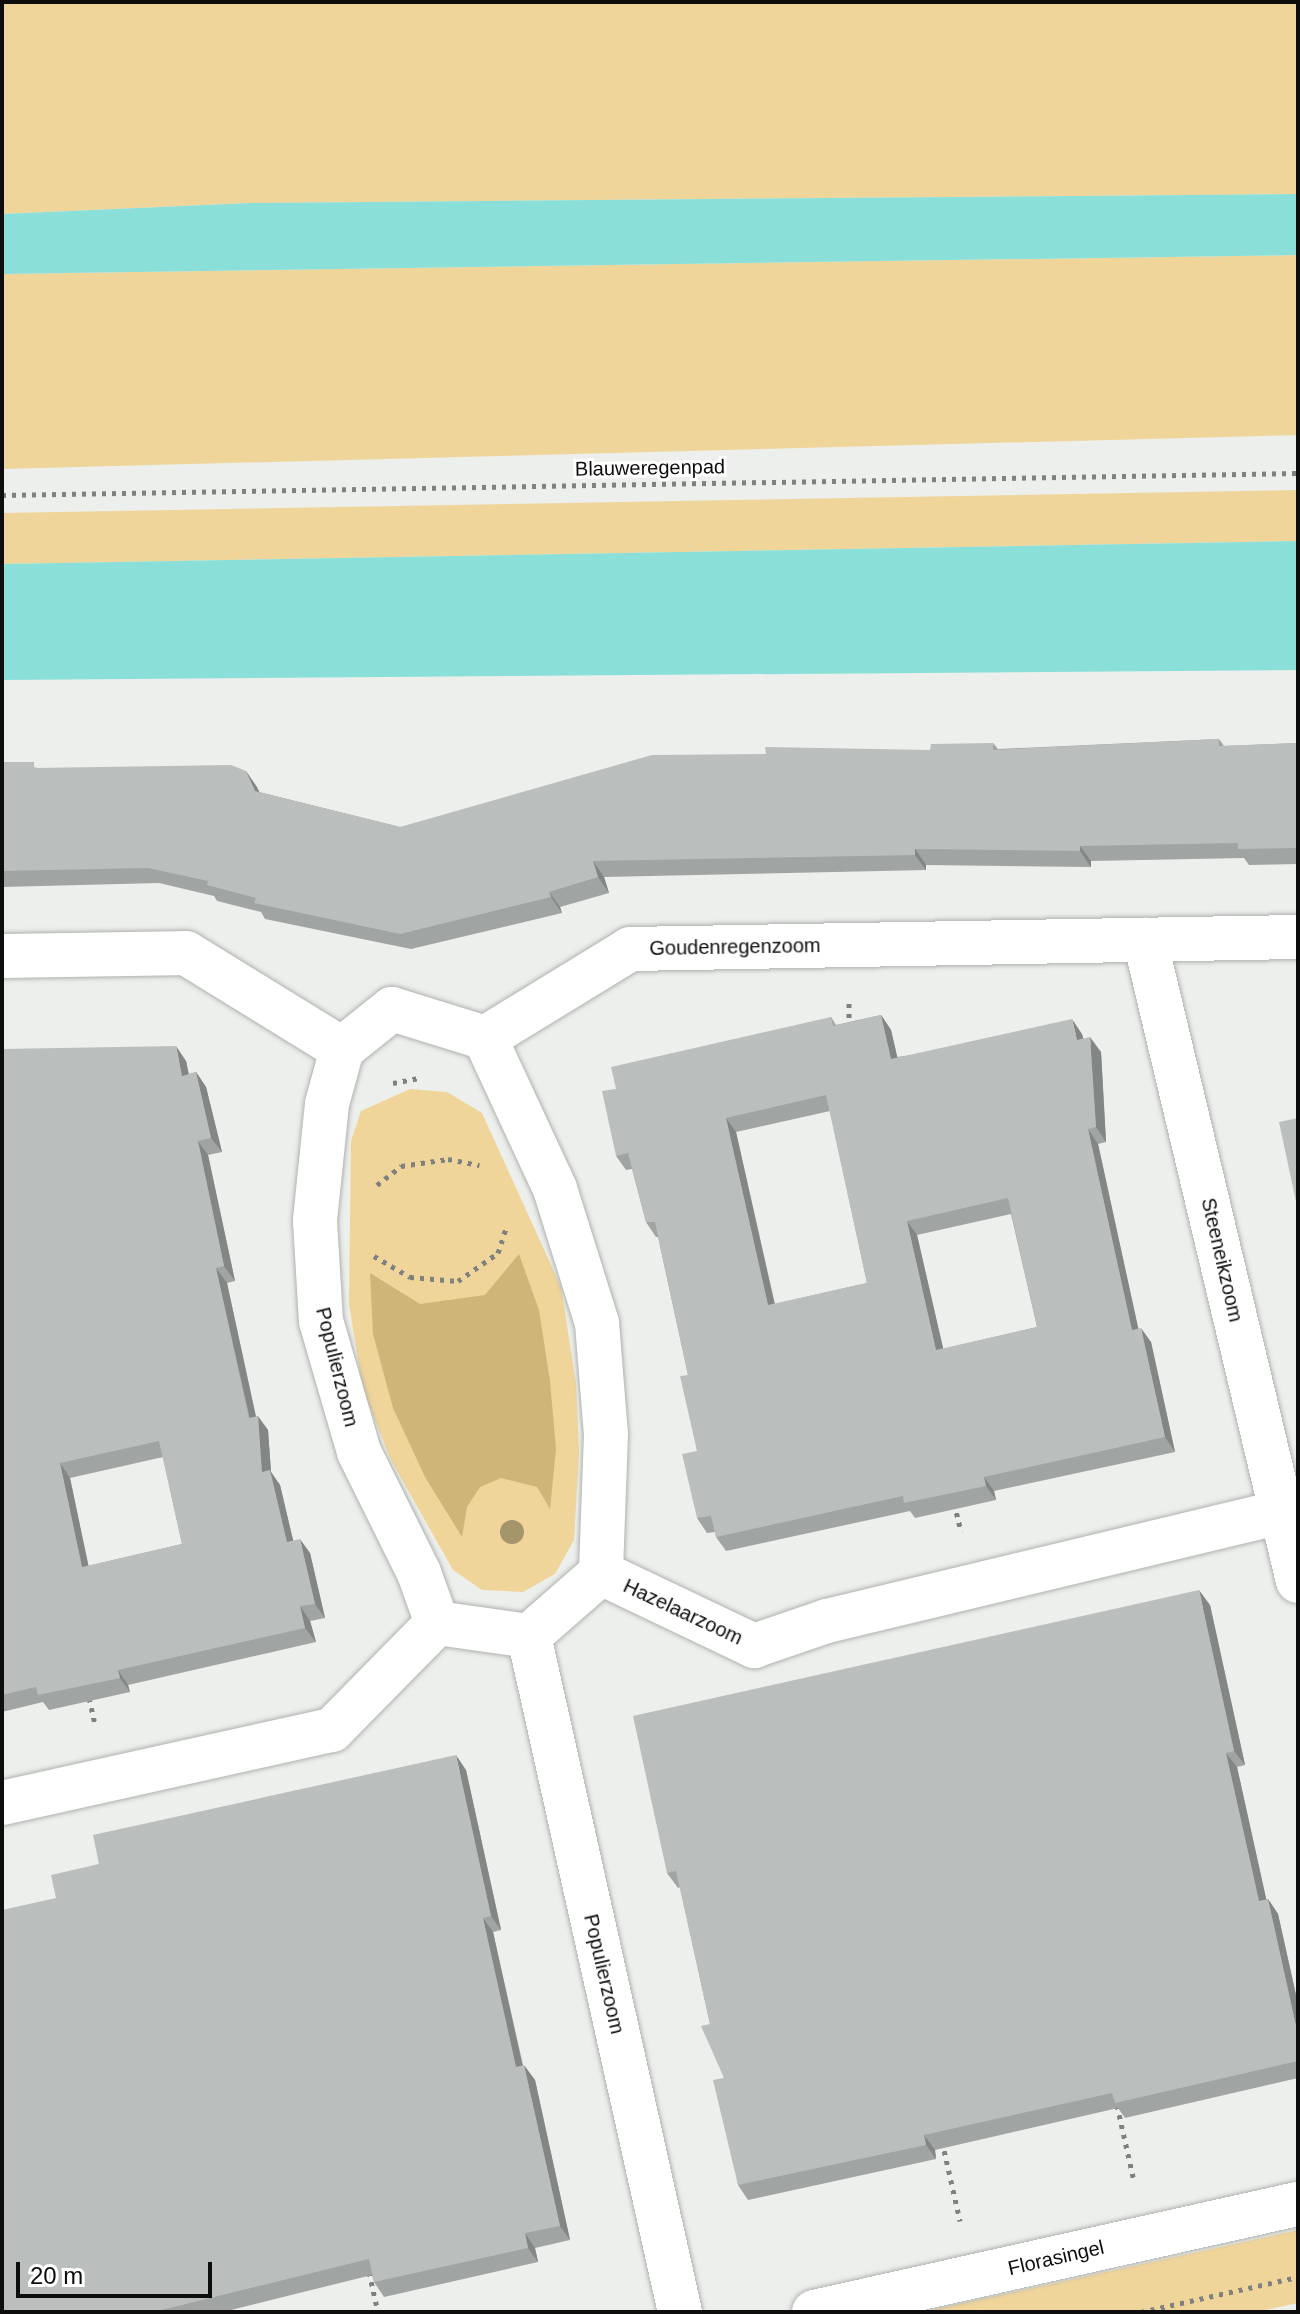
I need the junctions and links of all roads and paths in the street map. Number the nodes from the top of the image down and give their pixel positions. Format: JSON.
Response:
{"nodes":[{"id":1,"x":1298,"y":473,"type":"edge"},
{"id":2,"x":2,"y":495,"type":"edge"},
{"id":3,"x":1298,"y":937,"type":"edge"},
{"id":4,"x":1145,"y":940,"type":"junction"},
{"id":5,"x":851,"y":946,"type":"junction"},
{"id":6,"x":2,"y":956,"type":"edge"},
{"id":7,"x":852,"y":1039,"type":"edge"},
{"id":8,"x":342,"y":1049,"type":"junction"},
{"id":9,"x":492,"y":1056,"type":"junction"},
{"id":10,"x":327,"y":1104,"type":"junction"},
{"id":11,"x":484,"y":1166,"type":"dead end"},
{"id":12,"x":371,"y":1190,"type":"dead end"},
{"id":13,"x":510,"y":1218,"type":"dead end"},
{"id":14,"x":359,"y":1248,"type":"dead end"},
{"id":15,"x":952,"y":1494,"type":"edge"},
{"id":16,"x":1282,"y":1512,"type":"junction"},
{"id":17,"x":601,"y":1573,"type":"junction"},
{"id":18,"x":1298,"y":1581,"type":"edge"},
{"id":19,"x":973,"y":1586,"type":"junction"},
{"id":20,"x":437,"y":1623,"type":"junction"},
{"id":21,"x":529,"y":1636,"type":"junction"},
{"id":22,"x":87,"y":1686,"type":"edge"},
{"id":23,"x":108,"y":1779,"type":"junction"},
{"id":24,"x":2,"y":1803,"type":"edge"},
{"id":25,"x":1116,"y":2102,"type":"edge"},
{"id":26,"x":939,"y":2126,"type":"edge"},
{"id":27,"x":1298,"y":2204,"type":"edge"},
{"id":28,"x":1147,"y":2238,"type":"junction"},
{"id":29,"x":368,"y":2267,"type":"edge"},
{"id":30,"x":972,"y":2277,"type":"junction"},
{"id":31,"x":1298,"y":2277,"type":"edge"},
{"id":32,"x":378,"y":2312,"type":"edge"},
{"id":33,"x":680,"y":2312,"type":"edge"},
{"id":34,"x":814,"y":2312,"type":"edge"},
{"id":35,"x":1141,"y":2312,"type":"edge"}],
"edges":[{"from":1,"to":2,"type":"path","name":"Blauweregenpad"},
{"from":3,"to":4,"type":"street","name":"Goudenregenzoom"},
{"from":4,"to":5,"type":"street","name":"Goudenregenzoom"},
{"from":4,"to":16,"type":"street","name":"Steeneikzoom"},
{"from":5,"to":7,"type":"path"},
{"from":5,"to":9,"type":"street","name":"Goudenregenzoom"},
{"from":6,"to":8,"type":"street"},
{"from":8,"to":9,"type":"street"},
{"from":8,"to":10,"type":"street","name":"Populierzoom"},
{"from":9,"to":10,"type":"path"},
{"from":9,"to":17,"type":"street"},
{"from":10,"to":20,"type":"street","name":"Populierzoom"},
{"from":11,"to":12,"type":"path"},
{"from":13,"to":14,"type":"path"},
{"from":15,"to":19,"type":"path"},
{"from":16,"to":18,"type":"street","name":"Steeneikzoom"},
{"from":16,"to":19,"type":"street","name":"Hazelaarzoom"},
{"from":17,"to":19,"type":"street","name":"Hazelaarzoom"},
{"from":17,"to":21,"type":"street","name":"Hazelaarzoom"},
{"from":20,"to":21,"type":"street"},
{"from":20,"to":23,"type":"street"},
{"from":21,"to":33,"type":"street","name":"Populierzoom"},
{"from":22,"to":23,"type":"path"},
{"from":23,"to":24,"type":"street"},
{"from":25,"to":28,"type":"path"},
{"from":26,"to":30,"type":"path"},
{"from":27,"to":28,"type":"street","name":"Florasingel"},
{"from":28,"to":30,"type":"street","name":"Florasingel"},
{"from":29,"to":32,"type":"path"},
{"from":30,"to":34,"type":"street","name":"Florasingel"},
{"from":31,"to":35,"type":"path"}]}
